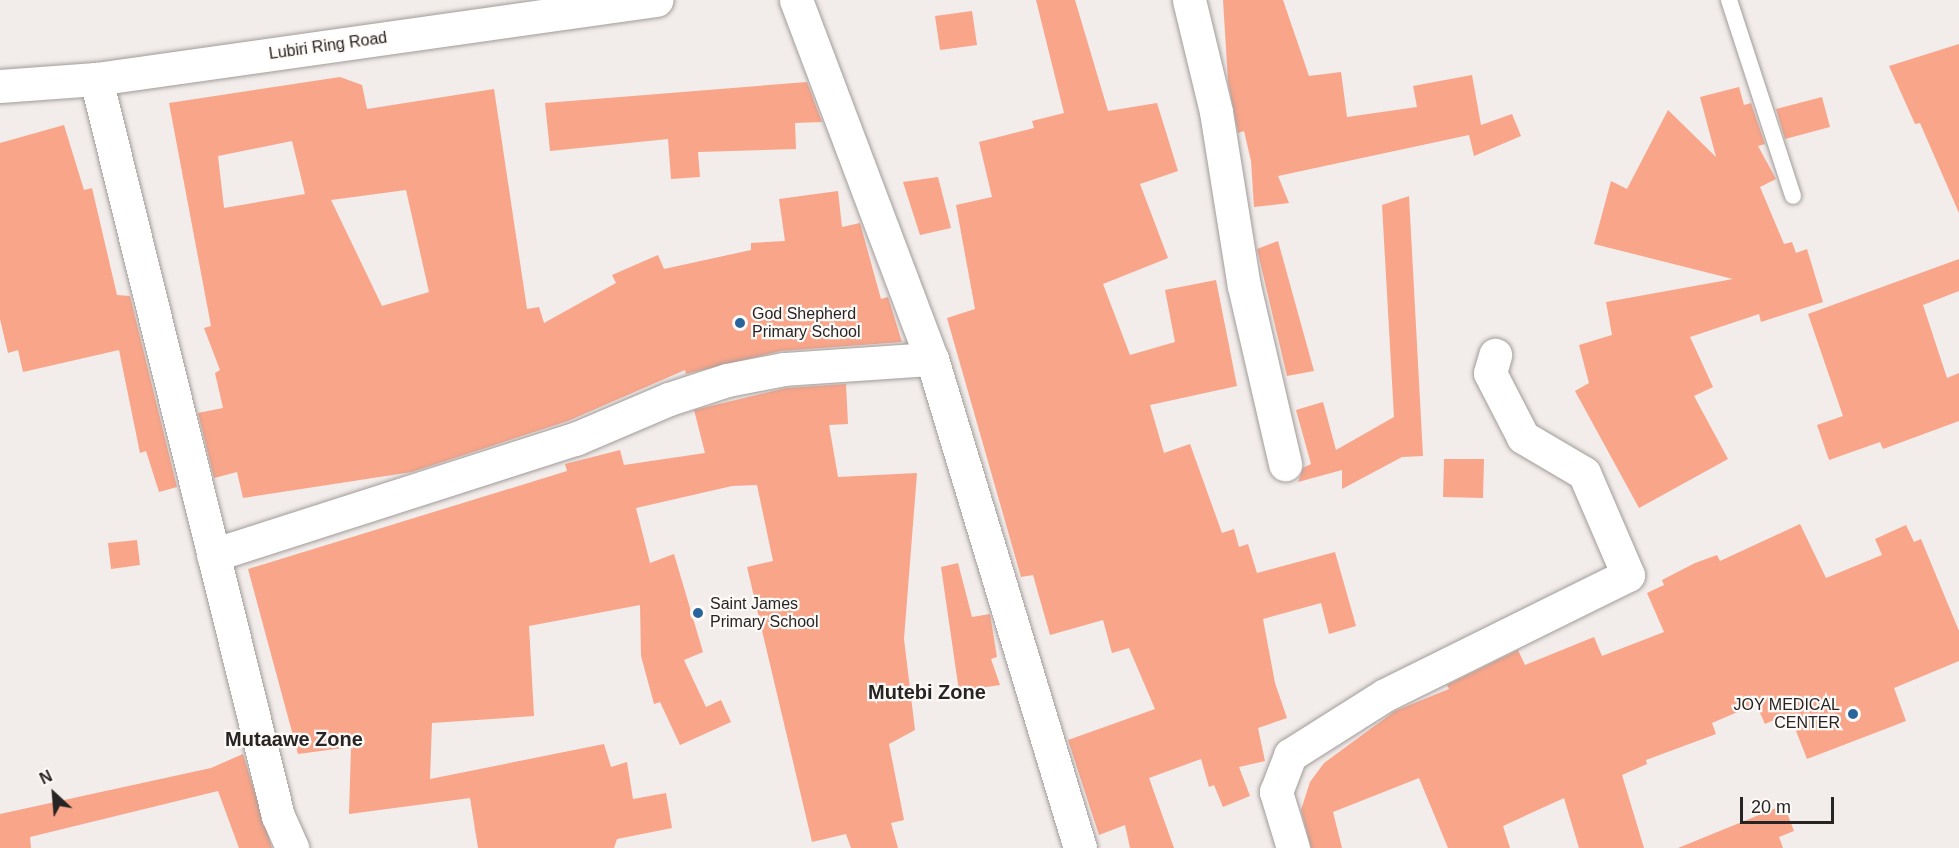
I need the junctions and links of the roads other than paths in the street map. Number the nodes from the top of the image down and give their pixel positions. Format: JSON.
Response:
{"nodes":[{"id":1,"x":656,"y":0,"type":"edge"},
{"id":2,"x":796,"y":0,"type":"edge"},
{"id":3,"x":1189,"y":0,"type":"edge"},
{"id":4,"x":1729,"y":0,"type":"edge"},
{"id":5,"x":96,"y":78,"type":"junction"},
{"id":6,"x":0,"y":86,"type":"edge"},
{"id":7,"x":1792,"y":196,"type":"dead end"},
{"id":8,"x":1495,"y":355,"type":"dead end"},
{"id":9,"x":932,"y":359,"type":"junction"},
{"id":10,"x":1285,"y":465,"type":"dead end"},
{"id":11,"x":213,"y":555,"type":"junction"},
{"id":12,"x":292,"y":848,"type":"edge"},
{"id":13,"x":1080,"y":848,"type":"edge"},
{"id":14,"x":1293,"y":848,"type":"edge"}],
"edges":[{"from":1,"to":5,"type":"street","name":"Lubiri Ring Road"},
{"from":2,"to":9,"type":"street"},
{"from":3,"to":10,"type":"street"},
{"from":4,"to":7,"type":"lane"},
{"from":5,"to":6,"type":"street","name":"Lubiri Ring Road"},
{"from":5,"to":11,"type":"street"},
{"from":8,"to":14,"type":"street"},
{"from":9,"to":11,"type":"street"},
{"from":9,"to":13,"type":"street"},
{"from":11,"to":12,"type":"street"}]}
